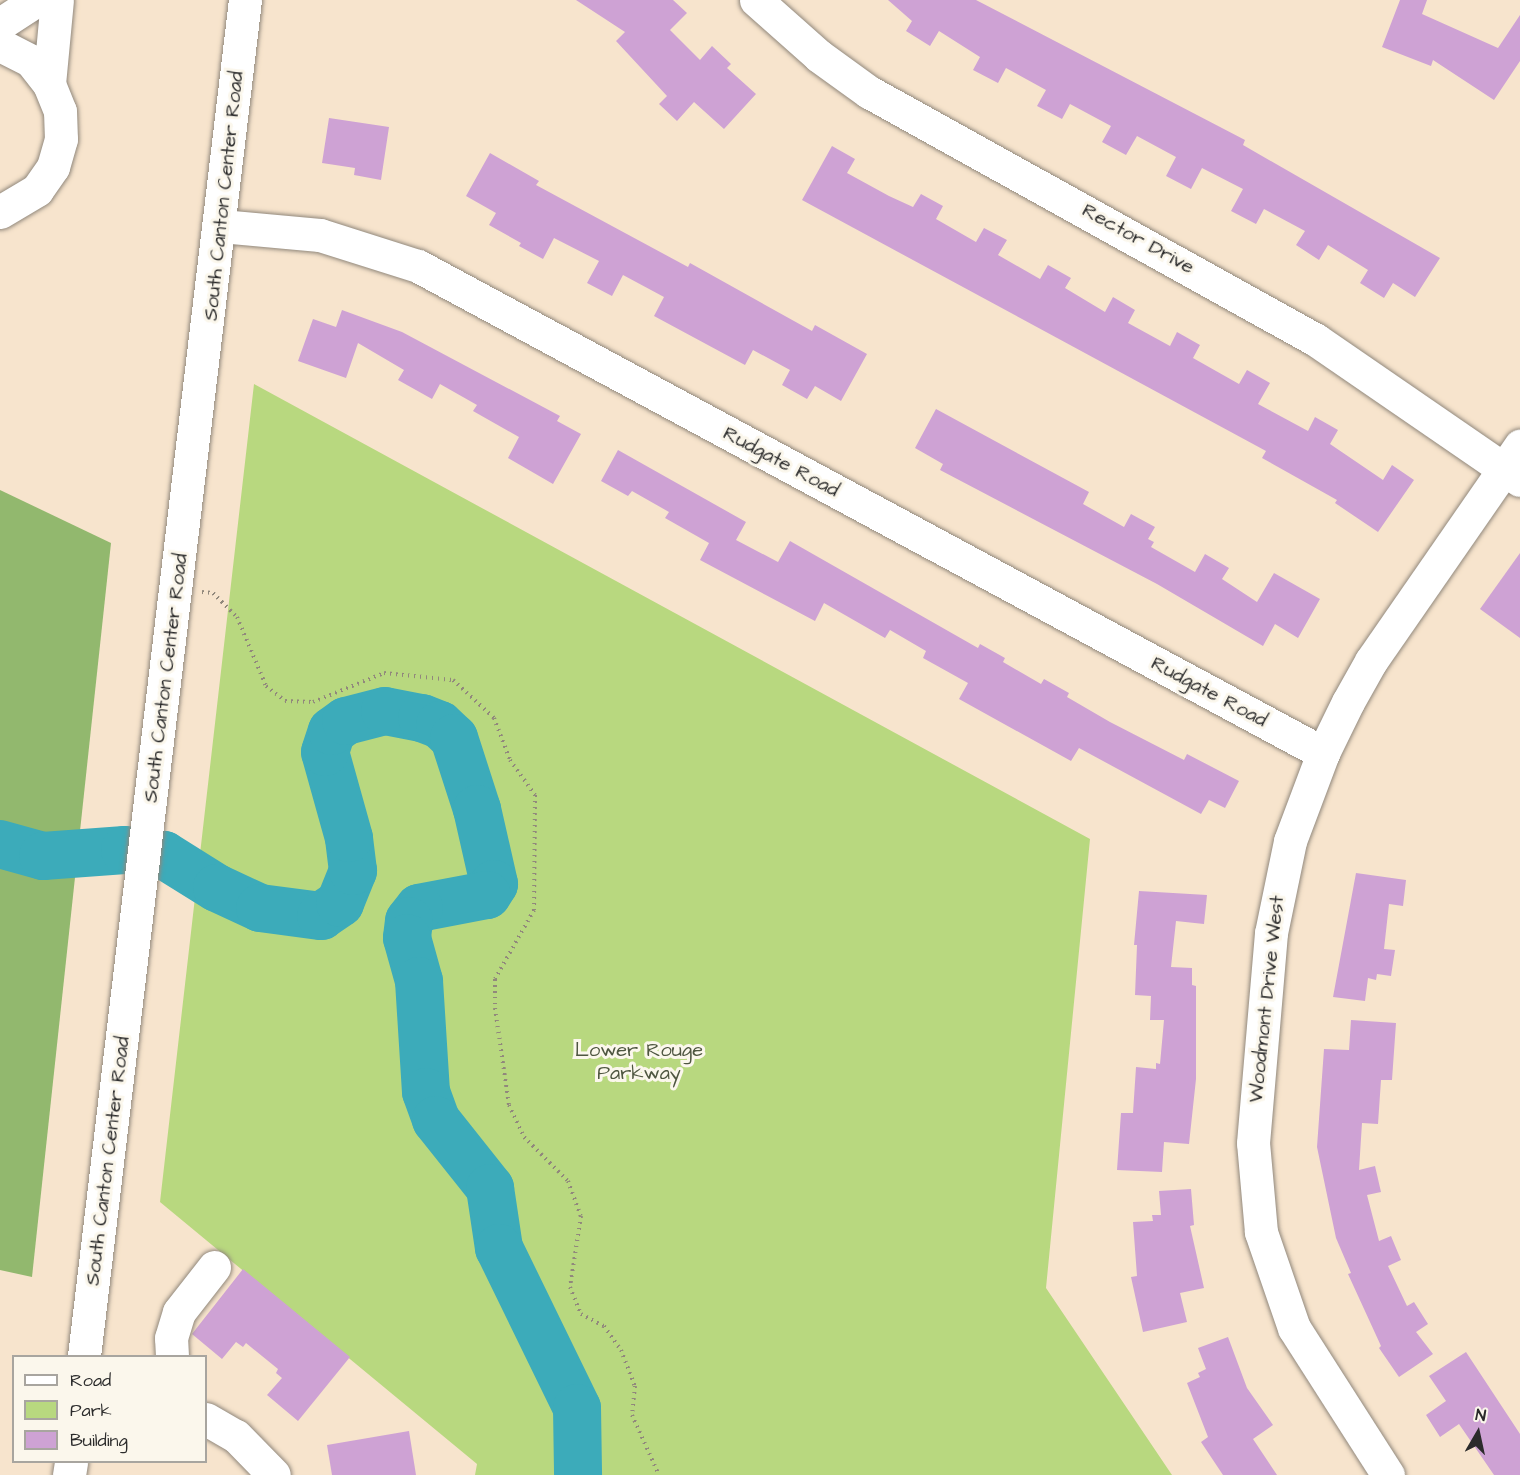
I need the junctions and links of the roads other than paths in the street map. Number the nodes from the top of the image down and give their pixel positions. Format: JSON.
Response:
{"nodes":[{"id":1,"x":37,"y":0,"type":"edge"},
{"id":2,"x":57,"y":0,"type":"edge"},
{"id":3,"x":245,"y":0,"type":"edge"},
{"id":4,"x":756,"y":0,"type":"edge"},
{"id":5,"x":0,"y":24,"type":"edge"},
{"id":6,"x":0,"y":45,"type":"edge"},
{"id":7,"x":49,"y":84,"type":"junction"},
{"id":8,"x":0,"y":212,"type":"edge"},
{"id":9,"x":221,"y":226,"type":"junction"},
{"id":10,"x":1515,"y":465,"type":"edge"},
{"id":11,"x":1323,"y":753,"type":"junction"},
{"id":12,"x":214,"y":1267,"type":"dead end"},
{"id":13,"x":84,"y":1355,"type":"edge"},
{"id":14,"x":172,"y":1355,"type":"edge"},
{"id":15,"x":207,"y":1420,"type":"edge"},
{"id":16,"x":274,"y":1475,"type":"edge"},
{"id":17,"x":1388,"y":1475,"type":"edge"}],
"edges":[{"from":1,"to":5,"type":"street"},
{"from":2,"to":7,"type":"street"},
{"from":3,"to":9,"type":"street","name":"South Canton Center Road"},
{"from":4,"to":10,"type":"street","name":"Rector Drive"},
{"from":6,"to":7,"type":"street"},
{"from":7,"to":8,"type":"street"},
{"from":9,"to":11,"type":"street","name":"Rudgate Road"},
{"from":9,"to":13,"type":"street","name":"South Canton Center Road"},
{"from":10,"to":11,"type":"street","name":"Woodmont Drive West"},
{"from":11,"to":17,"type":"street","name":"Woodmont Drive West"},
{"from":12,"to":14,"type":"street"},
{"from":15,"to":16,"type":"street"}]}
